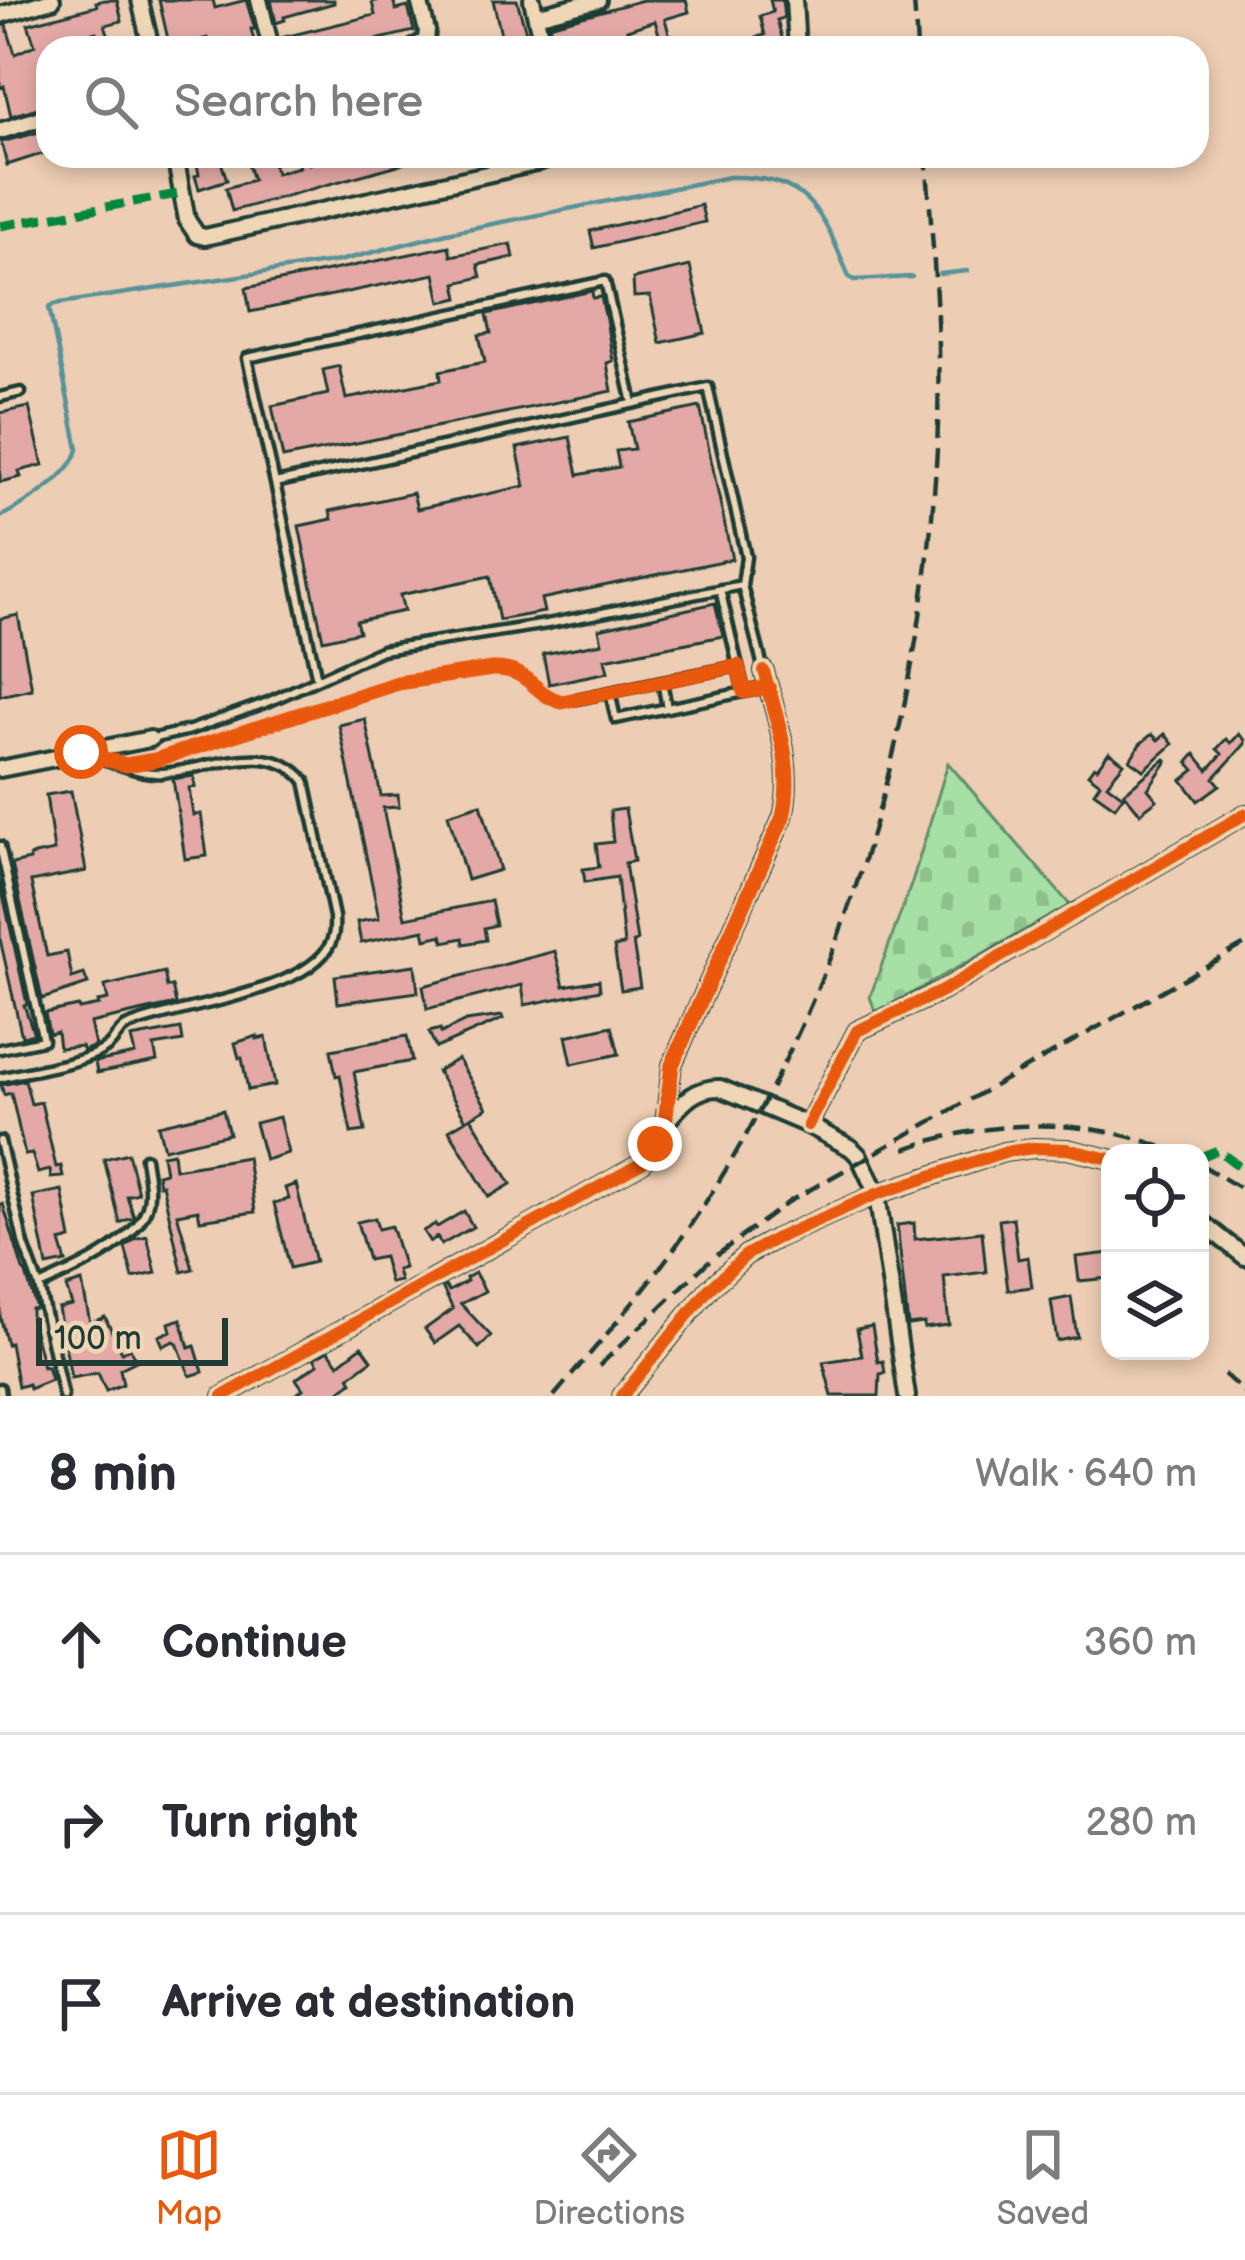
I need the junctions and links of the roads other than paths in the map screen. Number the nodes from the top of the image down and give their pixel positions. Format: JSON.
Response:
{"nodes":[{"id":1,"x":52,"y":0,"type":"edge"},
{"id":2,"x":140,"y":0,"type":"edge"},
{"id":3,"x":259,"y":0,"type":"edge"},
{"id":4,"x":419,"y":0,"type":"edge"},
{"id":5,"x":598,"y":0,"type":"edge"},
{"id":6,"x":794,"y":0,"type":"edge"},
{"id":7,"x":534,"y":8,"type":"edge"},
{"id":8,"x":0,"y":15,"type":"edge"},
{"id":9,"x":148,"y":36,"type":"edge"},
{"id":10,"x":268,"y":36,"type":"edge"},
{"id":11,"x":426,"y":36,"type":"edge"},
{"id":12,"x":796,"y":36,"type":"edge"},
{"id":13,"x":36,"y":120,"type":"edge"},
{"id":14,"x":0,"y":130,"type":"edge"},
{"id":15,"x":178,"y":168,"type":"edge"},
{"id":16,"x":514,"y":168,"type":"edge"},
{"id":17,"x":21,"y":392,"type":"dead end"},
{"id":18,"x":0,"y":397,"type":"edge"},
{"id":19,"x":634,"y":404,"type":"junction"},
{"id":20,"x":275,"y":483,"type":"junction"},
{"id":21,"x":742,"y":585,"type":"junction"},
{"id":22,"x":720,"y":589,"type":"junction"},
{"id":23,"x":738,"y":666,"type":"junction"},
{"id":24,"x":317,"y":679,"type":"junction"},
{"id":25,"x":766,"y":679,"type":"junction"},
{"id":26,"x":662,"y":681,"type":"junction"},
{"id":27,"x":610,"y":692,"type":"junction"},
{"id":28,"x":744,"y":692,"type":"junction"},
{"id":29,"x":577,"y":699,"type":"road end"},
{"id":30,"x":667,"y":708,"type":"junction"},
{"id":31,"x":150,"y":739,"type":"joint"},
{"id":32,"x":81,"y":752,"type":"junction"},
{"id":33,"x":0,"y":770,"type":"edge"},
{"id":34,"x":1245,"y":814,"type":"edge"},
{"id":35,"x":0,"y":847,"type":"edge"},
{"id":36,"x":0,"y":1048,"type":"edge"},
{"id":37,"x":0,"y":1078,"type":"edge"},
{"id":38,"x":665,"y":1123,"type":"junction"},
{"id":39,"x":808,"y":1125,"type":"junction"},
{"id":40,"x":1,"y":1141,"type":"edge"},
{"id":41,"x":1101,"y":1157,"type":"edge"},
{"id":42,"x":145,"y":1158,"type":"dead end"},
{"id":43,"x":877,"y":1194,"type":"junction"},
{"id":44,"x":1209,"y":1228,"type":"edge"},
{"id":45,"x":1245,"y":1257,"type":"edge"},
{"id":46,"x":39,"y":1286,"type":"junction"},
{"id":47,"x":63,"y":1396,"type":"edge"},
{"id":48,"x":223,"y":1396,"type":"edge"},
{"id":49,"x":622,"y":1396,"type":"edge"},
{"id":50,"x":907,"y":1396,"type":"edge"}],
"edges":[{"from":1,"to":8,"type":"street"},
{"from":2,"to":9,"type":"street"},
{"from":3,"to":10,"type":"street"},
{"from":4,"to":11,"type":"street"},
{"from":5,"to":7,"type":"street"},
{"from":6,"to":12,"type":"street"},
{"from":13,"to":14,"type":"street"},
{"from":15,"to":16,"type":"street"},
{"from":17,"to":18,"type":"lane"},
{"from":19,"to":20,"type":"lane"},
{"from":19,"to":20,"type":"lane"},
{"from":19,"to":21,"type":"lane"},
{"from":20,"to":24,"type":"lane"},
{"from":21,"to":22,"type":"lane"},
{"from":21,"to":25,"type":"lane"},
{"from":22,"to":23,"type":"lane"},
{"from":22,"to":24,"type":"lane"},
{"from":23,"to":26,"type":"lane"},
{"from":23,"to":28,"type":"lane"},
{"from":24,"to":31,"type":"lane"},
{"from":25,"to":28,"type":"lane"},
{"from":25,"to":38,"type":"street"},
{"from":26,"to":27,"type":"lane"},
{"from":26,"to":30,"type":"lane"},
{"from":27,"to":29,"type":"lane"},
{"from":27,"to":30,"type":"lane"},
{"from":28,"to":30,"type":"lane"},
{"from":31,"to":32,"type":"street"},
{"from":32,"to":33,"type":"street"},
{"from":32,"to":37,"type":"lane"},
{"from":34,"to":39,"type":"street"},
{"from":35,"to":36,"type":"lane"},
{"from":38,"to":39,"type":"street"},
{"from":38,"to":48,"type":"street"},
{"from":39,"to":43,"type":"street"},
{"from":40,"to":46,"type":"lane"},
{"from":41,"to":43,"type":"street"},
{"from":42,"to":46,"type":"lane"},
{"from":43,"to":49,"type":"street"},
{"from":43,"to":50,"type":"street"},
{"from":44,"to":45,"type":"street"},
{"from":46,"to":47,"type":"lane"}]}
